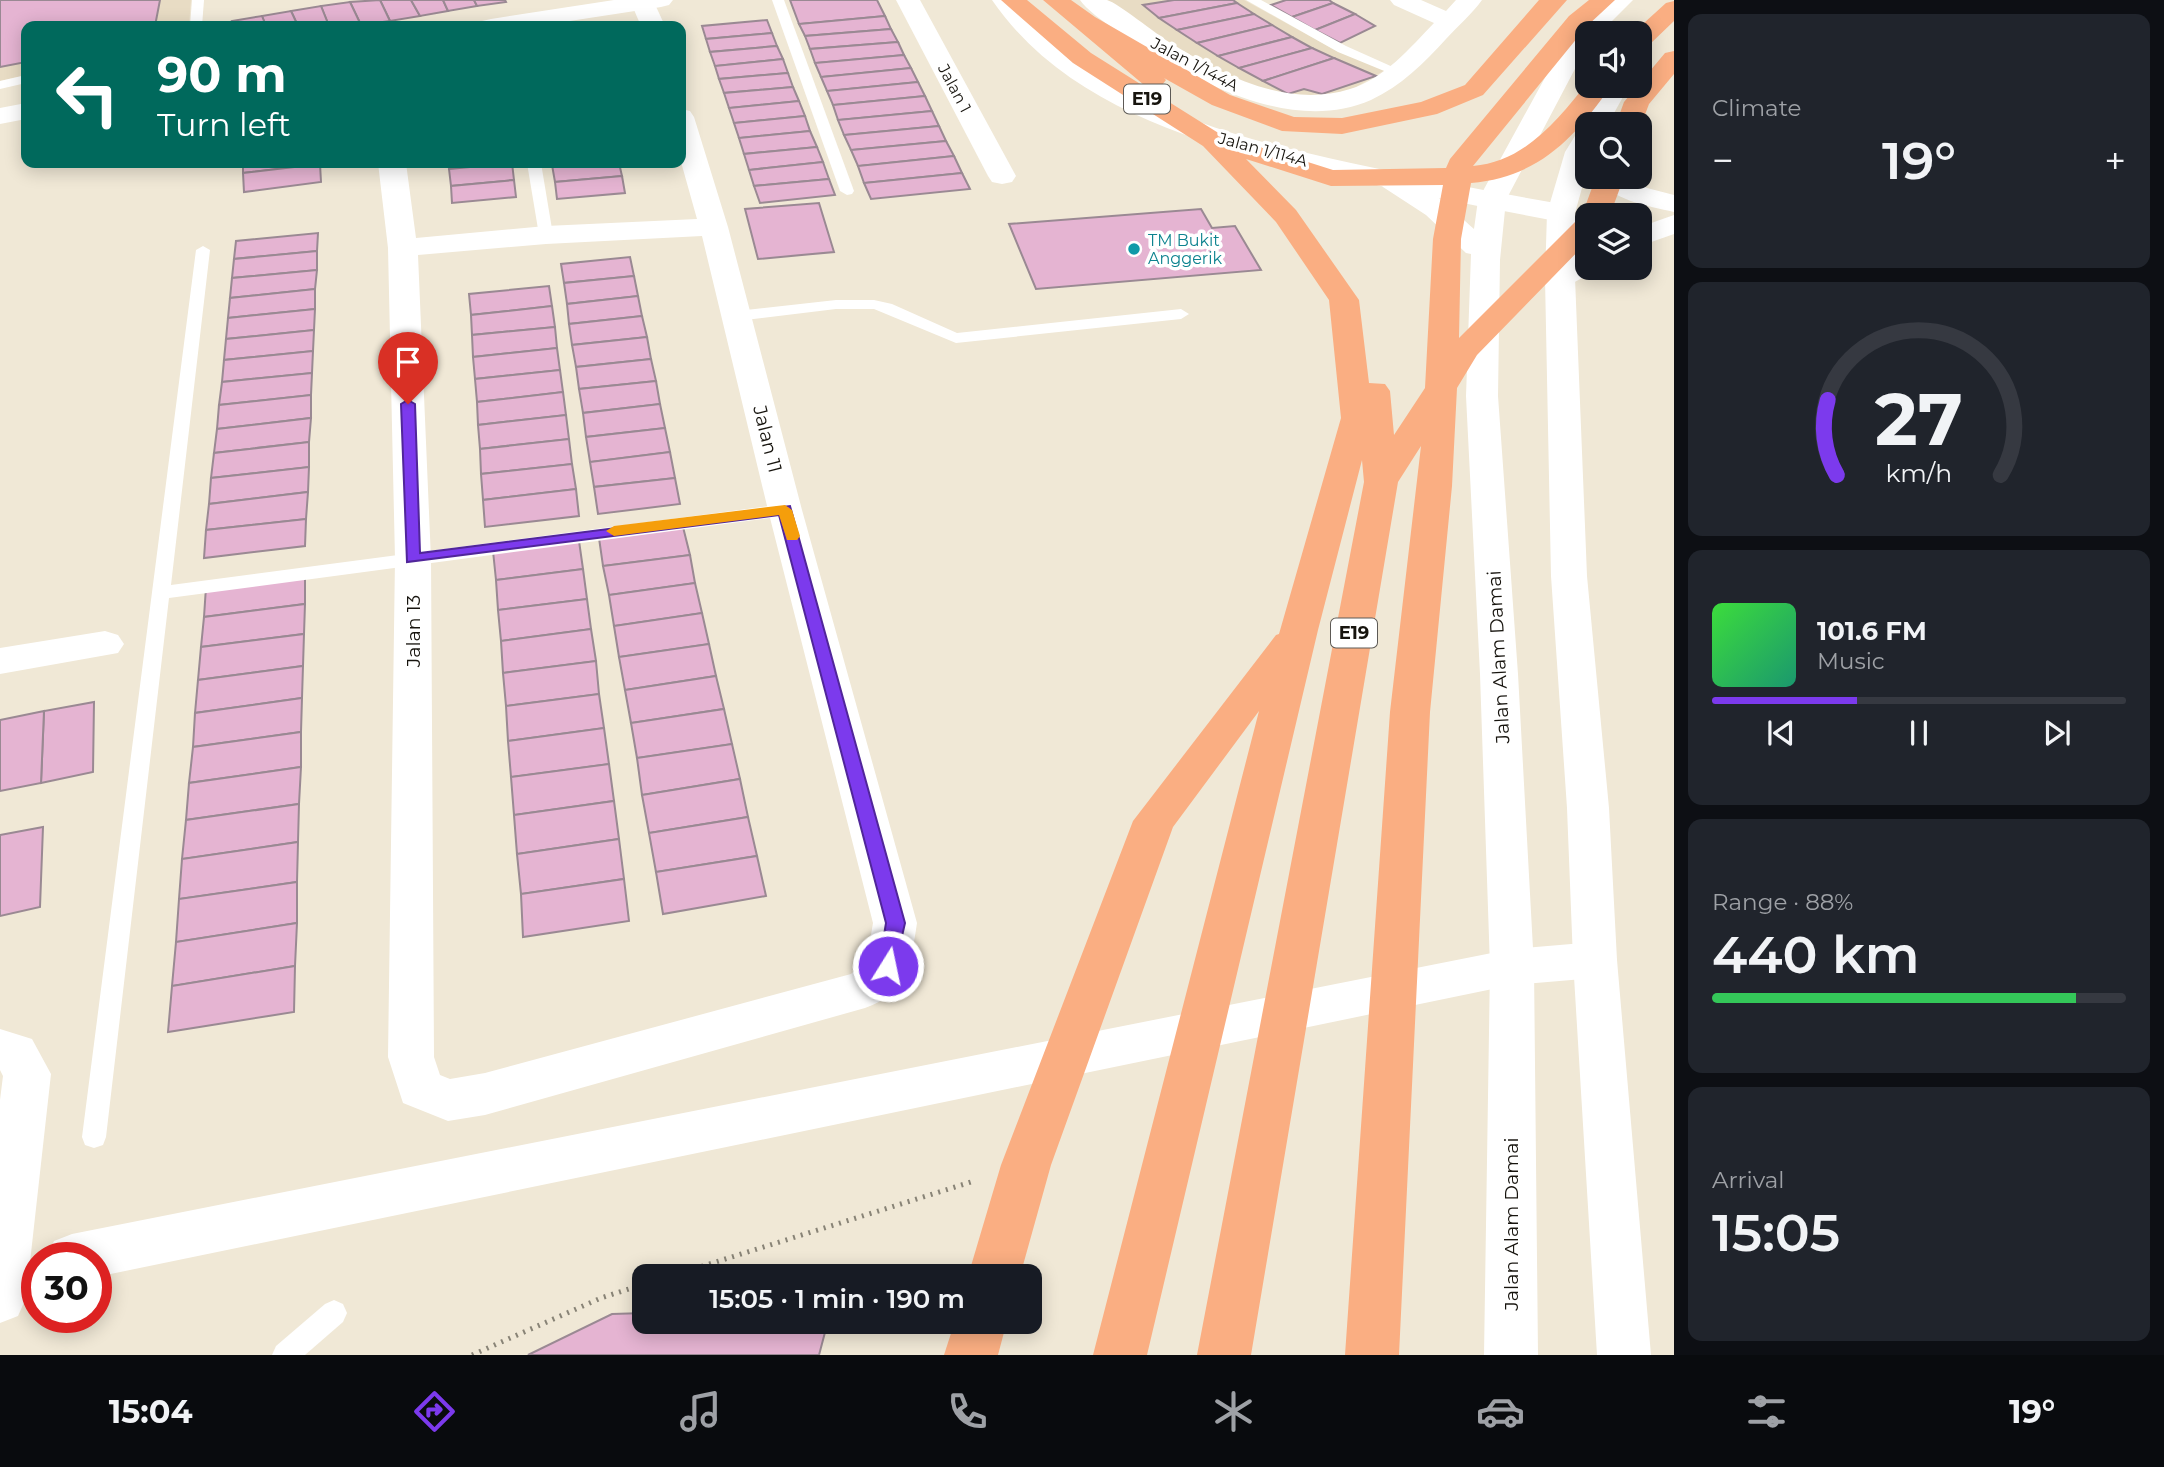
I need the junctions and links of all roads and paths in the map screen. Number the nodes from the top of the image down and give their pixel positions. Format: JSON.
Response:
{"nodes":[{"id":1,"x":198,"y":0,"type":"edge"},
{"id":2,"x":778,"y":0,"type":"edge"},
{"id":3,"x":908,"y":0,"type":"edge"},
{"id":4,"x":1004,"y":0,"type":"edge"},
{"id":5,"x":1013,"y":0,"type":"edge"},
{"id":6,"x":1055,"y":0,"type":"edge"},
{"id":7,"x":1252,"y":0,"type":"edge"},
{"id":8,"x":1402,"y":0,"type":"edge"},
{"id":9,"x":1470,"y":0,"type":"edge"},
{"id":10,"x":1555,"y":0,"type":"edge"},
{"id":11,"x":1603,"y":0,"type":"edge"},
{"id":12,"x":1621,"y":0,"type":"edge"},
{"id":13,"x":652,"y":1,"type":"edge"},
{"id":14,"x":1674,"y":9,"type":"edge"},
{"id":15,"x":1089,"y":11,"type":"edge"},
{"id":16,"x":196,"y":21,"type":"edge"},
{"id":17,"x":528,"y":21,"type":"edge"},
{"id":18,"x":653,"y":21,"type":"edge"},
{"id":19,"x":1448,"y":21,"type":"junction"},
{"id":20,"x":1652,"y":30,"type":"edge"},
{"id":21,"x":1674,"y":58,"type":"edge"},
{"id":22,"x":1398,"y":72,"type":"junction"},
{"id":23,"x":21,"y":80,"type":"edge"},
{"id":24,"x":0,"y":85,"type":"edge"},
{"id":25,"x":1589,"y":98,"type":"edge"},
{"id":26,"x":1633,"y":112,"type":"edge"},
{"id":27,"x":686,"y":134,"type":"edge"},
{"id":28,"x":1212,"y":139,"type":"junction"},
{"id":29,"x":393,"y":168,"type":"edge"},
{"id":30,"x":535,"y":168,"type":"edge"},
{"id":31,"x":1002,"y":176,"type":"dead end"},
{"id":32,"x":1393,"y":181,"type":"junction"},
{"id":33,"x":1578,"y":189,"type":"edge"},
{"id":34,"x":1629,"y":189,"type":"edge"},
{"id":35,"x":847,"y":191,"type":"dead end"},
{"id":36,"x":1492,"y":200,"type":"junction"},
{"id":37,"x":1674,"y":204,"type":"edge"},
{"id":38,"x":1574,"y":219,"type":"edge"},
{"id":39,"x":1674,"y":224,"type":"edge"},
{"id":40,"x":714,"y":227,"type":"junction"},
{"id":41,"x":1652,"y":232,"type":"edge"},
{"id":42,"x":545,"y":235,"type":"junction"},
{"id":43,"x":403,"y":248,"type":"junction"},
{"id":44,"x":203,"y":250,"type":"dead end"},
{"id":45,"x":1485,"y":260,"type":"junction"},
{"id":46,"x":1574,"y":271,"type":"edge"},
{"id":47,"x":1181,"y":314,"type":"dead end"},
{"id":48,"x":737,"y":316,"type":"junction"},
{"id":49,"x":1381,"y":482,"type":"junction"},
{"id":50,"x":785,"y":510,"type":"junction"},
{"id":51,"x":413,"y":559,"type":"junction"},
{"id":52,"x":159,"y":593,"type":"junction"},
{"id":53,"x":1299,"y":630,"type":"junction"},
{"id":54,"x":105,"y":644,"type":"dead end"},
{"id":55,"x":0,"y":661,"type":"edge"},
{"id":56,"x":1595,"y":961,"type":"junction"},
{"id":57,"x":888,"y":966,"type":"joint"},
{"id":58,"x":1512,"y":967,"type":"junction"},
{"id":59,"x":0,"y":1049,"type":"edge"},
{"id":60,"x":94,"y":1137,"type":"dead end"},
{"id":61,"x":1026,"y":1165,"type":"junction"},
{"id":62,"x":112,"y":1250,"type":"edge"},
{"id":63,"x":709,"y":1264,"type":"edge"},
{"id":64,"x":997,"y":1264,"type":"edge"},
{"id":65,"x":14,"y":1278,"type":"edge"},
{"id":66,"x":632,"y":1288,"type":"edge"},
{"id":67,"x":334,"y":1313,"type":"dead end"},
{"id":68,"x":977,"y":1334,"type":"edge"},
{"id":69,"x":285,"y":1355,"type":"edge"},
{"id":70,"x":472,"y":1355,"type":"edge"},
{"id":71,"x":971,"y":1355,"type":"edge"},
{"id":72,"x":1120,"y":1355,"type":"edge"},
{"id":73,"x":1224,"y":1355,"type":"edge"},
{"id":74,"x":1371,"y":1355,"type":"edge"},
{"id":75,"x":1511,"y":1355,"type":"edge"},
{"id":76,"x":1624,"y":1355,"type":"edge"}],
"edges":[{"from":1,"to":16,"type":"lane"},
{"from":2,"to":35,"type":"lane"},
{"from":3,"to":31,"type":"street","name":"Jalan 1"},
{"from":4,"to":32,"type":"street","name":"Jalan 1/114A"},
{"from":5,"to":28,"type":"highway","number":"E19"},
{"from":6,"to":15,"type":"highway","number":"E19"},
{"from":7,"to":22,"type":"lane"},
{"from":8,"to":19,"type":"street"},
{"from":9,"to":19,"type":"street","name":"Jalan 1/144A"},
{"from":10,"to":15,"type":"highway"},
{"from":11,"to":74,"type":"highway"},
{"from":12,"to":36,"type":"street","name":"Jalan Alam Damai"},
{"from":13,"to":17,"type":"street"},
{"from":13,"to":18,"type":"street"},
{"from":14,"to":20,"type":"street"},
{"from":15,"to":22,"type":"street","name":"Jalan 1/144A"},
{"from":15,"to":49,"type":"highway","number":"E19"},
{"from":19,"to":22,"type":"street","name":"Jalan 1/144A"},
{"from":21,"to":26,"type":"highway"},
{"from":23,"to":24,"type":"lane"},
{"from":25,"to":28,"type":"highway"},
{"from":27,"to":40,"type":"street","name":"Jalan 11"},
{"from":28,"to":53,"type":"highway","number":"E19"},
{"from":29,"to":43,"type":"street","name":"Jalan 13"},
{"from":30,"to":42,"type":"lane"},
{"from":32,"to":36,"type":"street","name":"Jalan 1/114A"},
{"from":32,"to":45,"type":"street"},
{"from":33,"to":38,"type":"street"},
{"from":34,"to":37,"type":"street"},
{"from":36,"to":38,"type":"street","name":"Jalan 1/114A"},
{"from":36,"to":45,"type":"street","name":"Jalan Alam Damai"},
{"from":38,"to":46,"type":"street"},
{"from":38,"to":49,"type":"highway"},
{"from":39,"to":41,"type":"street"},
{"from":40,"to":42,"type":"street"},
{"from":40,"to":48,"type":"street","name":"Jalan 11"},
{"from":42,"to":43,"type":"street"},
{"from":43,"to":51,"type":"street","name":"Jalan 13"},
{"from":44,"to":52,"type":"lane"},
{"from":45,"to":58,"type":"street","name":"Jalan Alam Damai"},
{"from":46,"to":56,"type":"street"},
{"from":47,"to":48,"type":"lane"},
{"from":48,"to":50,"type":"street","name":"Jalan 11"},
{"from":49,"to":73,"type":"highway","number":"E19"},
{"from":50,"to":51,"type":"lane"},
{"from":50,"to":57,"type":"street","name":"Jalan 11"},
{"from":51,"to":52,"type":"lane"},
{"from":51,"to":57,"type":"street","name":"Jalan 13"},
{"from":52,"to":60,"type":"lane"},
{"from":53,"to":61,"type":"highway"},
{"from":53,"to":72,"type":"highway","number":"E19"},
{"from":54,"to":55,"type":"street"},
{"from":56,"to":58,"type":"street"},
{"from":56,"to":76,"type":"street"},
{"from":58,"to":62,"type":"street"},
{"from":58,"to":75,"type":"street","name":"Jalan Alam Damai"},
{"from":59,"to":65,"type":"street"},
{"from":61,"to":63,"type":"path"},
{"from":61,"to":64,"type":"highway"},
{"from":66,"to":70,"type":"path"},
{"from":67,"to":69,"type":"lane"},
{"from":68,"to":71,"type":"highway"}]}
